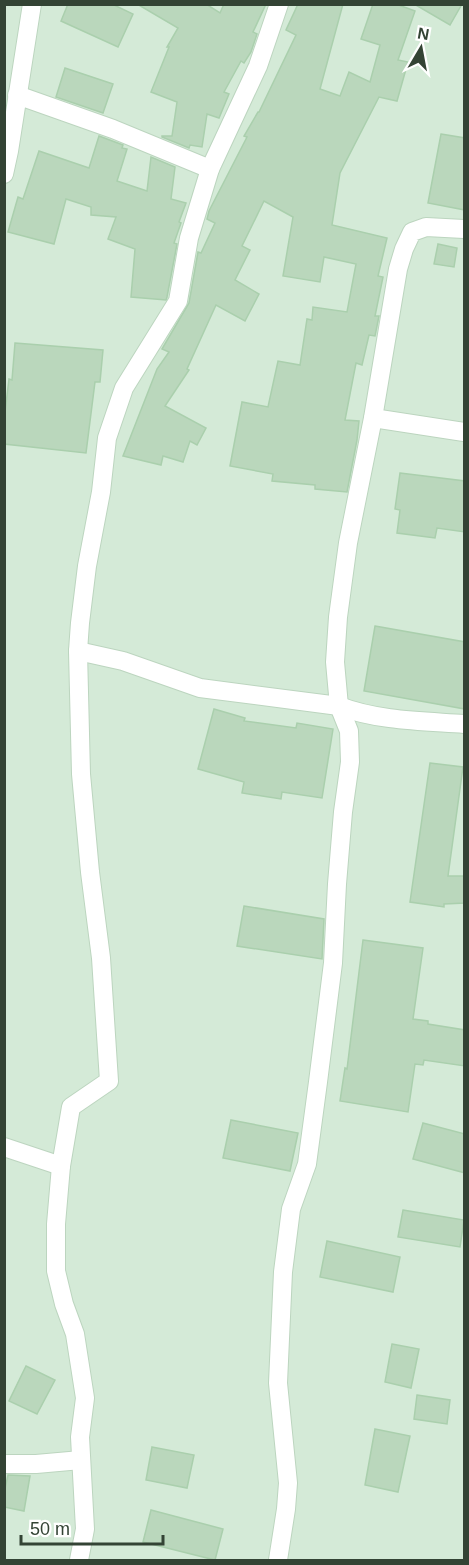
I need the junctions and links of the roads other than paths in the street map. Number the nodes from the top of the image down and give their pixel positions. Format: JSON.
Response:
{"nodes":[{"id":1,"x":32,"y":4,"type":"edge"},
{"id":2,"x":279,"y":4,"type":"edge"},
{"id":3,"x":17,"y":95,"type":"junction"},
{"id":4,"x":210,"y":169,"type":"junction"},
{"id":5,"x":4,"y":174,"type":"edge"},
{"id":6,"x":465,"y":229,"type":"edge"},
{"id":7,"x":373,"y":418,"type":"junction"},
{"id":8,"x":465,"y":432,"type":"edge"},
{"id":9,"x":78,"y":651,"type":"junction"},
{"id":10,"x":339,"y":706,"type":"junction"},
{"id":11,"x":465,"y":724,"type":"edge"},
{"id":12,"x":4,"y":1147,"type":"edge"},
{"id":13,"x":61,"y":1166,"type":"junction"},
{"id":14,"x":81,"y":1460,"type":"junction"},
{"id":15,"x":4,"y":1464,"type":"edge"},
{"id":16,"x":79,"y":1560,"type":"edge"},
{"id":17,"x":278,"y":1560,"type":"edge"}],
"edges":[{"from":1,"to":3,"type":"street"},
{"from":2,"to":4,"type":"street"},
{"from":3,"to":4,"type":"street"},
{"from":3,"to":5,"type":"street"},
{"from":4,"to":9,"type":"street"},
{"from":6,"to":7,"type":"street"},
{"from":7,"to":8,"type":"street"},
{"from":7,"to":10,"type":"street"},
{"from":9,"to":10,"type":"street"},
{"from":9,"to":13,"type":"street"},
{"from":10,"to":11,"type":"street"},
{"from":10,"to":17,"type":"street"},
{"from":12,"to":13,"type":"street"},
{"from":13,"to":14,"type":"street"},
{"from":14,"to":15,"type":"street"},
{"from":14,"to":16,"type":"street"}]}
